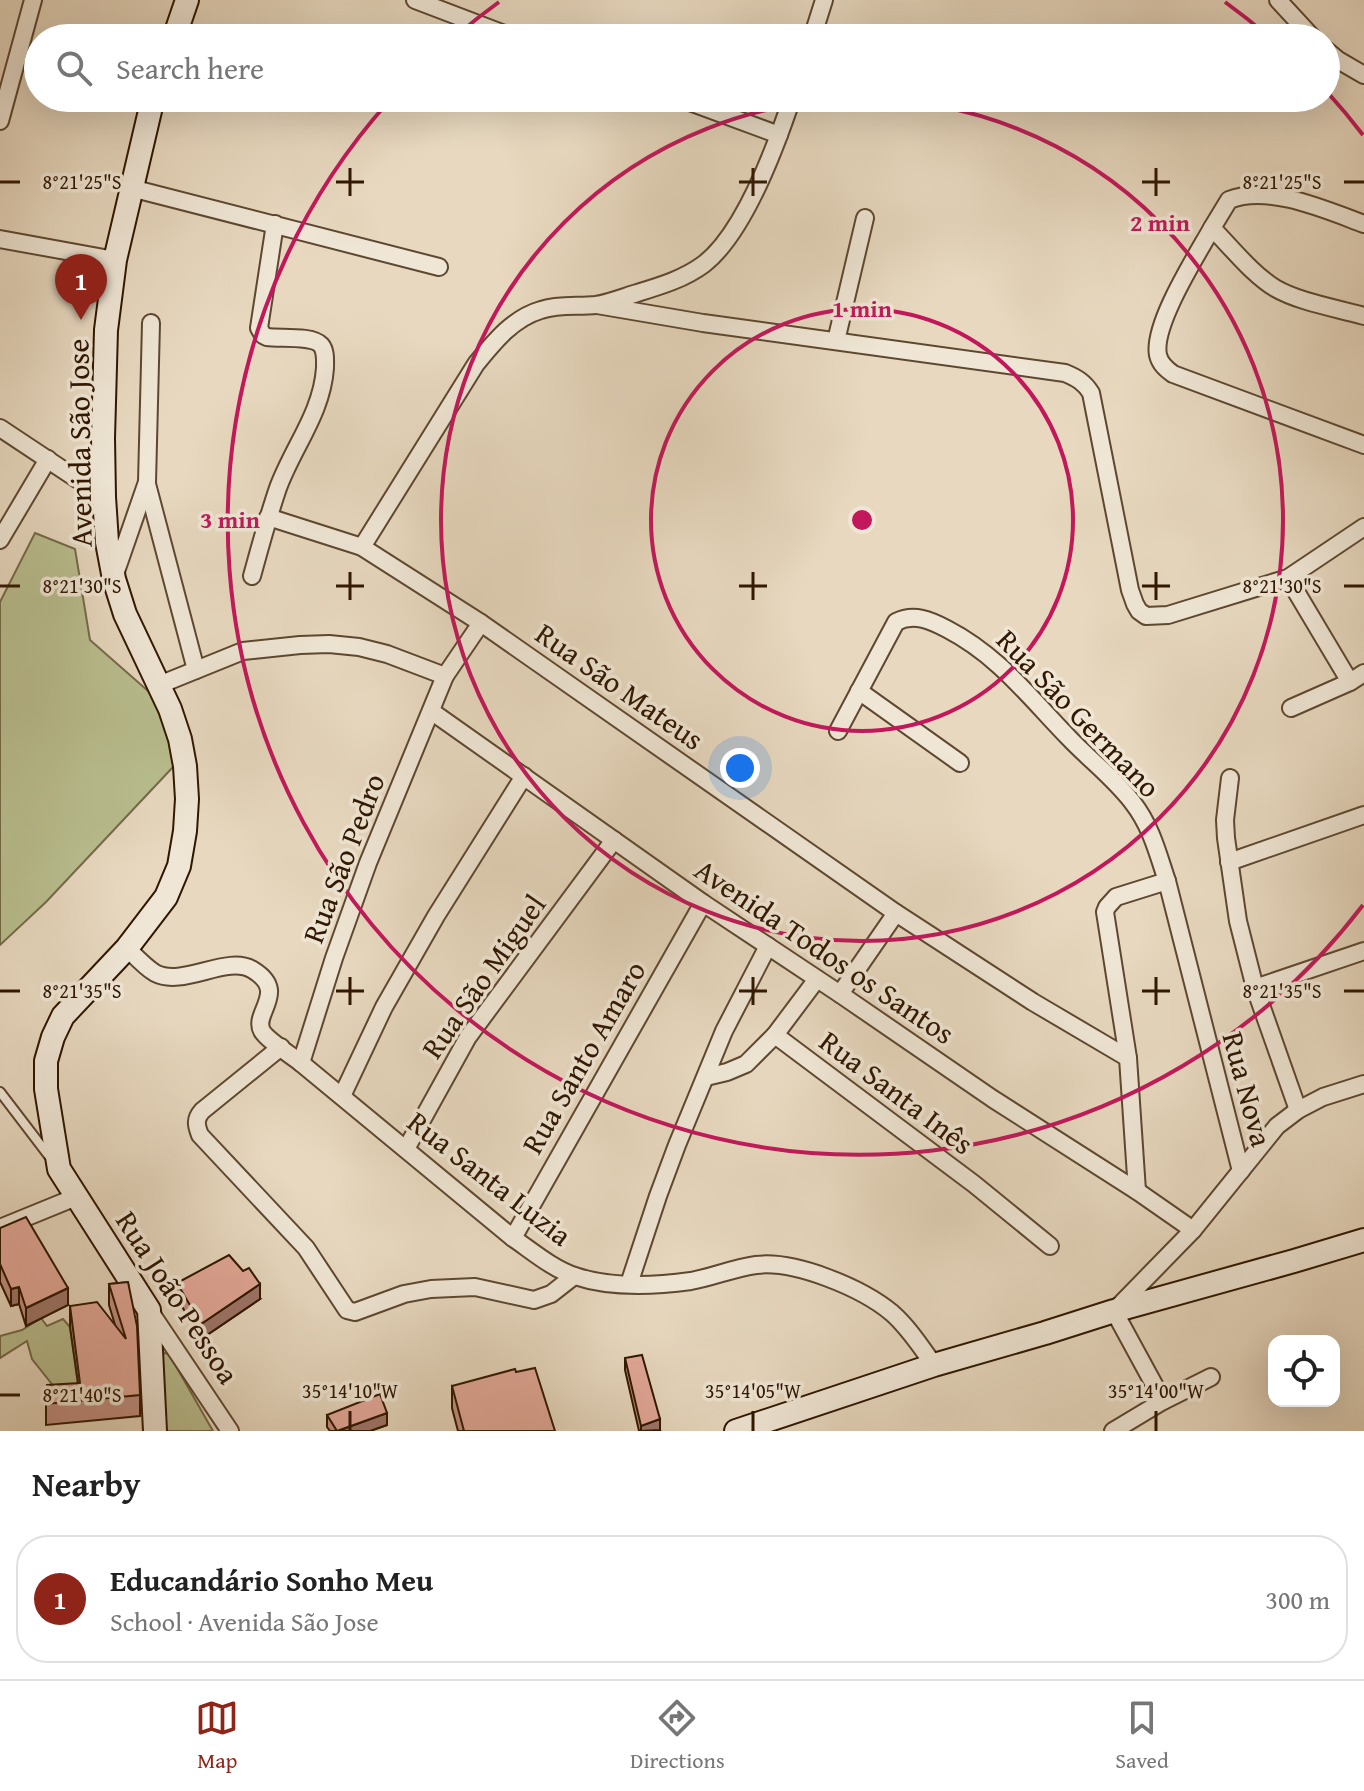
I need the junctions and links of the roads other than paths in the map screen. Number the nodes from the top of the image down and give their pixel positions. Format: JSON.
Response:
{"nodes":[{"id":1,"x":33,"y":0,"type":"edge"},
{"id":2,"x":187,"y":0,"type":"edge"},
{"id":3,"x":415,"y":0,"type":"edge"},
{"id":4,"x":824,"y":0,"type":"edge"},
{"id":5,"x":1285,"y":2,"type":"edge"},
{"id":6,"x":450,"y":6,"type":"edge"},
{"id":7,"x":26,"y":24,"type":"edge"},
{"id":8,"x":179,"y":24,"type":"edge"},
{"id":9,"x":487,"y":24,"type":"edge"},
{"id":10,"x":816,"y":24,"type":"edge"},
{"id":11,"x":1302,"y":24,"type":"edge"},
{"id":12,"x":24,"y":33,"type":"edge"},
{"id":13,"x":1340,"y":61,"type":"edge"},
{"id":14,"x":1364,"y":75,"type":"edge"},
{"id":15,"x":149,"y":112,"type":"edge"},
{"id":16,"x":717,"y":112,"type":"edge"},
{"id":17,"x":787,"y":112,"type":"edge"},
{"id":18,"x":0,"y":121,"type":"edge"},
{"id":19,"x":779,"y":135,"type":"junction"},
{"id":20,"x":131,"y":188,"type":"junction"},
{"id":21,"x":865,"y":218,"type":"dead end"},
{"id":22,"x":275,"y":224,"type":"junction"},
{"id":23,"x":1364,"y":224,"type":"edge"},
{"id":24,"x":1212,"y":228,"type":"junction"},
{"id":25,"x":0,"y":239,"type":"edge"},
{"id":26,"x":115,"y":260,"type":"junction"},
{"id":27,"x":439,"y":267,"type":"dead end"},
{"id":28,"x":597,"y":305,"type":"junction"},
{"id":29,"x":1364,"y":316,"type":"edge"},
{"id":30,"x":151,"y":323,"type":"dead end"},
{"id":31,"x":836,"y":341,"type":"junction"},
{"id":32,"x":0,"y":428,"type":"edge"},
{"id":33,"x":1364,"y":445,"type":"edge"},
{"id":34,"x":48,"y":459,"type":"junction"},
{"id":35,"x":147,"y":482,"type":"junction"},
{"id":36,"x":104,"y":497,"type":"junction"},
{"id":37,"x":268,"y":517,"type":"junction"},
{"id":38,"x":1364,"y":527,"type":"edge"},
{"id":39,"x":0,"y":540,"type":"edge"},
{"id":40,"x":362,"y":547,"type":"junction"},
{"id":41,"x":252,"y":576,"type":"dead end"},
{"id":42,"x":1288,"y":578,"type":"junction"},
{"id":43,"x":114,"y":579,"type":"junction"},
{"id":44,"x":481,"y":623,"type":"junction"},
{"id":45,"x":196,"y":670,"type":"junction"},
{"id":46,"x":445,"y":676,"type":"junction"},
{"id":47,"x":1357,"y":678,"type":"edge"},
{"id":48,"x":159,"y":685,"type":"junction"},
{"id":49,"x":859,"y":691,"type":"junction"},
{"id":50,"x":1291,"y":708,"type":"dead end"},
{"id":51,"x":431,"y":711,"type":"junction"},
{"id":52,"x":838,"y":731,"type":"dead end"},
{"id":53,"x":960,"y":763,"type":"dead end"},
{"id":54,"x":524,"y":776,"type":"junction"},
{"id":55,"x":1230,"y":778,"type":"dead end"},
{"id":56,"x":1364,"y":815,"type":"edge"},
{"id":57,"x":614,"y":840,"type":"junction"},
{"id":58,"x":1229,"y":862,"type":"junction"},
{"id":59,"x":1167,"y":881,"type":"junction"},
{"id":60,"x":703,"y":903,"type":"junction"},
{"id":61,"x":896,"y":913,"type":"junction"},
{"id":62,"x":768,"y":946,"type":"junction"},
{"id":63,"x":127,"y":948,"type":"junction"},
{"id":64,"x":1364,"y":951,"type":"edge"},
{"id":65,"x":817,"y":979,"type":"junction"},
{"id":66,"x":1255,"y":988,"type":"junction"},
{"id":67,"x":840,"y":994,"type":"junction"},
{"id":68,"x":775,"y":1035,"type":"junction"},
{"id":69,"x":281,"y":1047,"type":"junction"},
{"id":70,"x":1128,"y":1058,"type":"junction"},
{"id":71,"x":301,"y":1063,"type":"junction"},
{"id":72,"x":706,"y":1077,"type":"junction"},
{"id":73,"x":1364,"y":1084,"type":"edge"},
{"id":74,"x":0,"y":1092,"type":"edge"},
{"id":75,"x":342,"y":1096,"type":"junction"},
{"id":76,"x":1298,"y":1110,"type":"junction"},
{"id":77,"x":406,"y":1149,"type":"junction"},
{"id":78,"x":59,"y":1169,"type":"junction"},
{"id":79,"x":1241,"y":1171,"type":"junction"},
{"id":80,"x":1137,"y":1191,"type":"junction"},
{"id":81,"x":76,"y":1197,"type":"junction"},
{"id":82,"x":0,"y":1228,"type":"edge"},
{"id":83,"x":1193,"y":1230,"type":"junction"},
{"id":84,"x":513,"y":1238,"type":"junction"},
{"id":85,"x":1364,"y":1240,"type":"edge"},
{"id":86,"x":1050,"y":1246,"type":"dead end"},
{"id":87,"x":574,"y":1276,"type":"junction"},
{"id":88,"x":629,"y":1284,"type":"junction"},
{"id":89,"x":149,"y":1310,"type":"junction"},
{"id":90,"x":1114,"y":1311,"type":"junction"},
{"id":91,"x":934,"y":1365,"type":"junction"},
{"id":92,"x":1211,"y":1377,"type":"dead end"},
{"id":93,"x":1163,"y":1401,"type":"junction"},
{"id":94,"x":155,"y":1431,"type":"edge"},
{"id":95,"x":230,"y":1431,"type":"edge"},
{"id":96,"x":736,"y":1431,"type":"edge"},
{"id":97,"x":1113,"y":1431,"type":"edge"}],
"edges":[{"from":1,"to":7,"type":"street"},
{"from":2,"to":8,"type":"street"},
{"from":3,"to":6,"type":"street"},
{"from":4,"to":10,"type":"street"},
{"from":5,"to":11,"type":"street"},
{"from":6,"to":9,"type":"street"},
{"from":12,"to":18,"type":"street"},
{"from":13,"to":14,"type":"street"},
{"from":15,"to":20,"type":"street","name":"Avenida São Jose"},
{"from":16,"to":19,"type":"street"},
{"from":17,"to":19,"type":"street"},
{"from":19,"to":28,"type":"street"},
{"from":20,"to":22,"type":"street"},
{"from":20,"to":26,"type":"street","name":"Avenida São Jose"},
{"from":21,"to":31,"type":"street"},
{"from":22,"to":27,"type":"street"},
{"from":22,"to":37,"type":"street"},
{"from":23,"to":24,"type":"street"},
{"from":24,"to":29,"type":"street"},
{"from":24,"to":33,"type":"street"},
{"from":25,"to":26,"type":"street"},
{"from":26,"to":36,"type":"street","name":"Avenida São Jose"},
{"from":28,"to":31,"type":"street"},
{"from":28,"to":40,"type":"street"},
{"from":30,"to":35,"type":"street"},
{"from":31,"to":42,"type":"street"},
{"from":32,"to":34,"type":"street"},
{"from":34,"to":36,"type":"street"},
{"from":34,"to":39,"type":"street"},
{"from":35,"to":43,"type":"street"},
{"from":35,"to":45,"type":"street"},
{"from":36,"to":43,"type":"street","name":"Avenida São Jose"},
{"from":37,"to":40,"type":"street","name":"Rua São Mateus"},
{"from":37,"to":41,"type":"street"},
{"from":38,"to":42,"type":"street"},
{"from":40,"to":44,"type":"street","name":"Rua São Mateus"},
{"from":42,"to":47,"type":"street"},
{"from":43,"to":48,"type":"street","name":"Avenida São Jose"},
{"from":44,"to":46,"type":"street","name":"Rua São Pedro"},
{"from":44,"to":61,"type":"street","name":"Rua São Mateus"},
{"from":45,"to":46,"type":"street"},
{"from":45,"to":48,"type":"street"},
{"from":46,"to":51,"type":"street","name":"Rua São Pedro"},
{"from":47,"to":50,"type":"street"},
{"from":48,"to":63,"type":"street","name":"Avenida São Jose"},
{"from":49,"to":52,"type":"street","name":"Rua São Germano"},
{"from":49,"to":53,"type":"street"},
{"from":49,"to":59,"type":"street","name":"Rua São Germano"},
{"from":51,"to":54,"type":"street","name":"Avenida Todos os Santos"},
{"from":51,"to":71,"type":"street","name":"Rua São Pedro"},
{"from":54,"to":57,"type":"street","name":"Avenida Todos os Santos"},
{"from":54,"to":75,"type":"street"},
{"from":55,"to":58,"type":"street"},
{"from":56,"to":58,"type":"street"},
{"from":57,"to":60,"type":"street","name":"Avenida Todos os Santos"},
{"from":57,"to":77,"type":"street","name":"Rua São Miguel"},
{"from":58,"to":66,"type":"street"},
{"from":59,"to":70,"type":"street"},
{"from":59,"to":79,"type":"street","name":"Rua Nova"},
{"from":60,"to":62,"type":"street","name":"Avenida Todos os Santos"},
{"from":60,"to":84,"type":"street","name":"Rua Santo Amaro"},
{"from":61,"to":67,"type":"street"},
{"from":61,"to":70,"type":"street","name":"Rua São Mateus"},
{"from":62,"to":65,"type":"street","name":"Avenida Todos os Santos"},
{"from":62,"to":72,"type":"street"},
{"from":63,"to":69,"type":"street","name":"Rua Santa Luzia"},
{"from":63,"to":78,"type":"street","name":"Avenida São Jose"},
{"from":64,"to":66,"type":"street"},
{"from":65,"to":67,"type":"street","name":"Avenida Todos os Santos"},
{"from":65,"to":68,"type":"street"},
{"from":66,"to":76,"type":"street"},
{"from":67,"to":80,"type":"street","name":"Avenida Todos os Santos"},
{"from":68,"to":72,"type":"street","name":"Rua Santa Inês"},
{"from":68,"to":86,"type":"street","name":"Rua Santa Inês"},
{"from":69,"to":71,"type":"street","name":"Rua Santa Luzia"},
{"from":69,"to":87,"type":"street"},
{"from":70,"to":80,"type":"street"},
{"from":71,"to":75,"type":"street","name":"Rua Santa Luzia"},
{"from":72,"to":88,"type":"street"},
{"from":73,"to":76,"type":"street"},
{"from":74,"to":78,"type":"lane"},
{"from":75,"to":77,"type":"street","name":"Rua Santa Luzia"},
{"from":76,"to":79,"type":"street"},
{"from":77,"to":84,"type":"street","name":"Rua Santa Luzia"},
{"from":78,"to":81,"type":"street","name":"Avenida São Jose"},
{"from":79,"to":83,"type":"street"},
{"from":80,"to":83,"type":"street","name":"Avenida Todos os Santos"},
{"from":81,"to":82,"type":"street"},
{"from":81,"to":89,"type":"street","name":"Rua João Pessoa"},
{"from":83,"to":90,"type":"street"},
{"from":84,"to":87,"type":"street","name":"Rua Santa Luzia"},
{"from":85,"to":90,"type":"street"},
{"from":87,"to":88,"type":"street","name":"Rua Santa Luzia"},
{"from":88,"to":91,"type":"street","name":"Rua Santa Luzia"},
{"from":89,"to":94,"type":"street"},
{"from":89,"to":95,"type":"street","name":"Rua João Pessoa"},
{"from":90,"to":91,"type":"street"},
{"from":90,"to":93,"type":"street"},
{"from":91,"to":96,"type":"street"},
{"from":92,"to":93,"type":"street"},
{"from":93,"to":97,"type":"street"}]}
